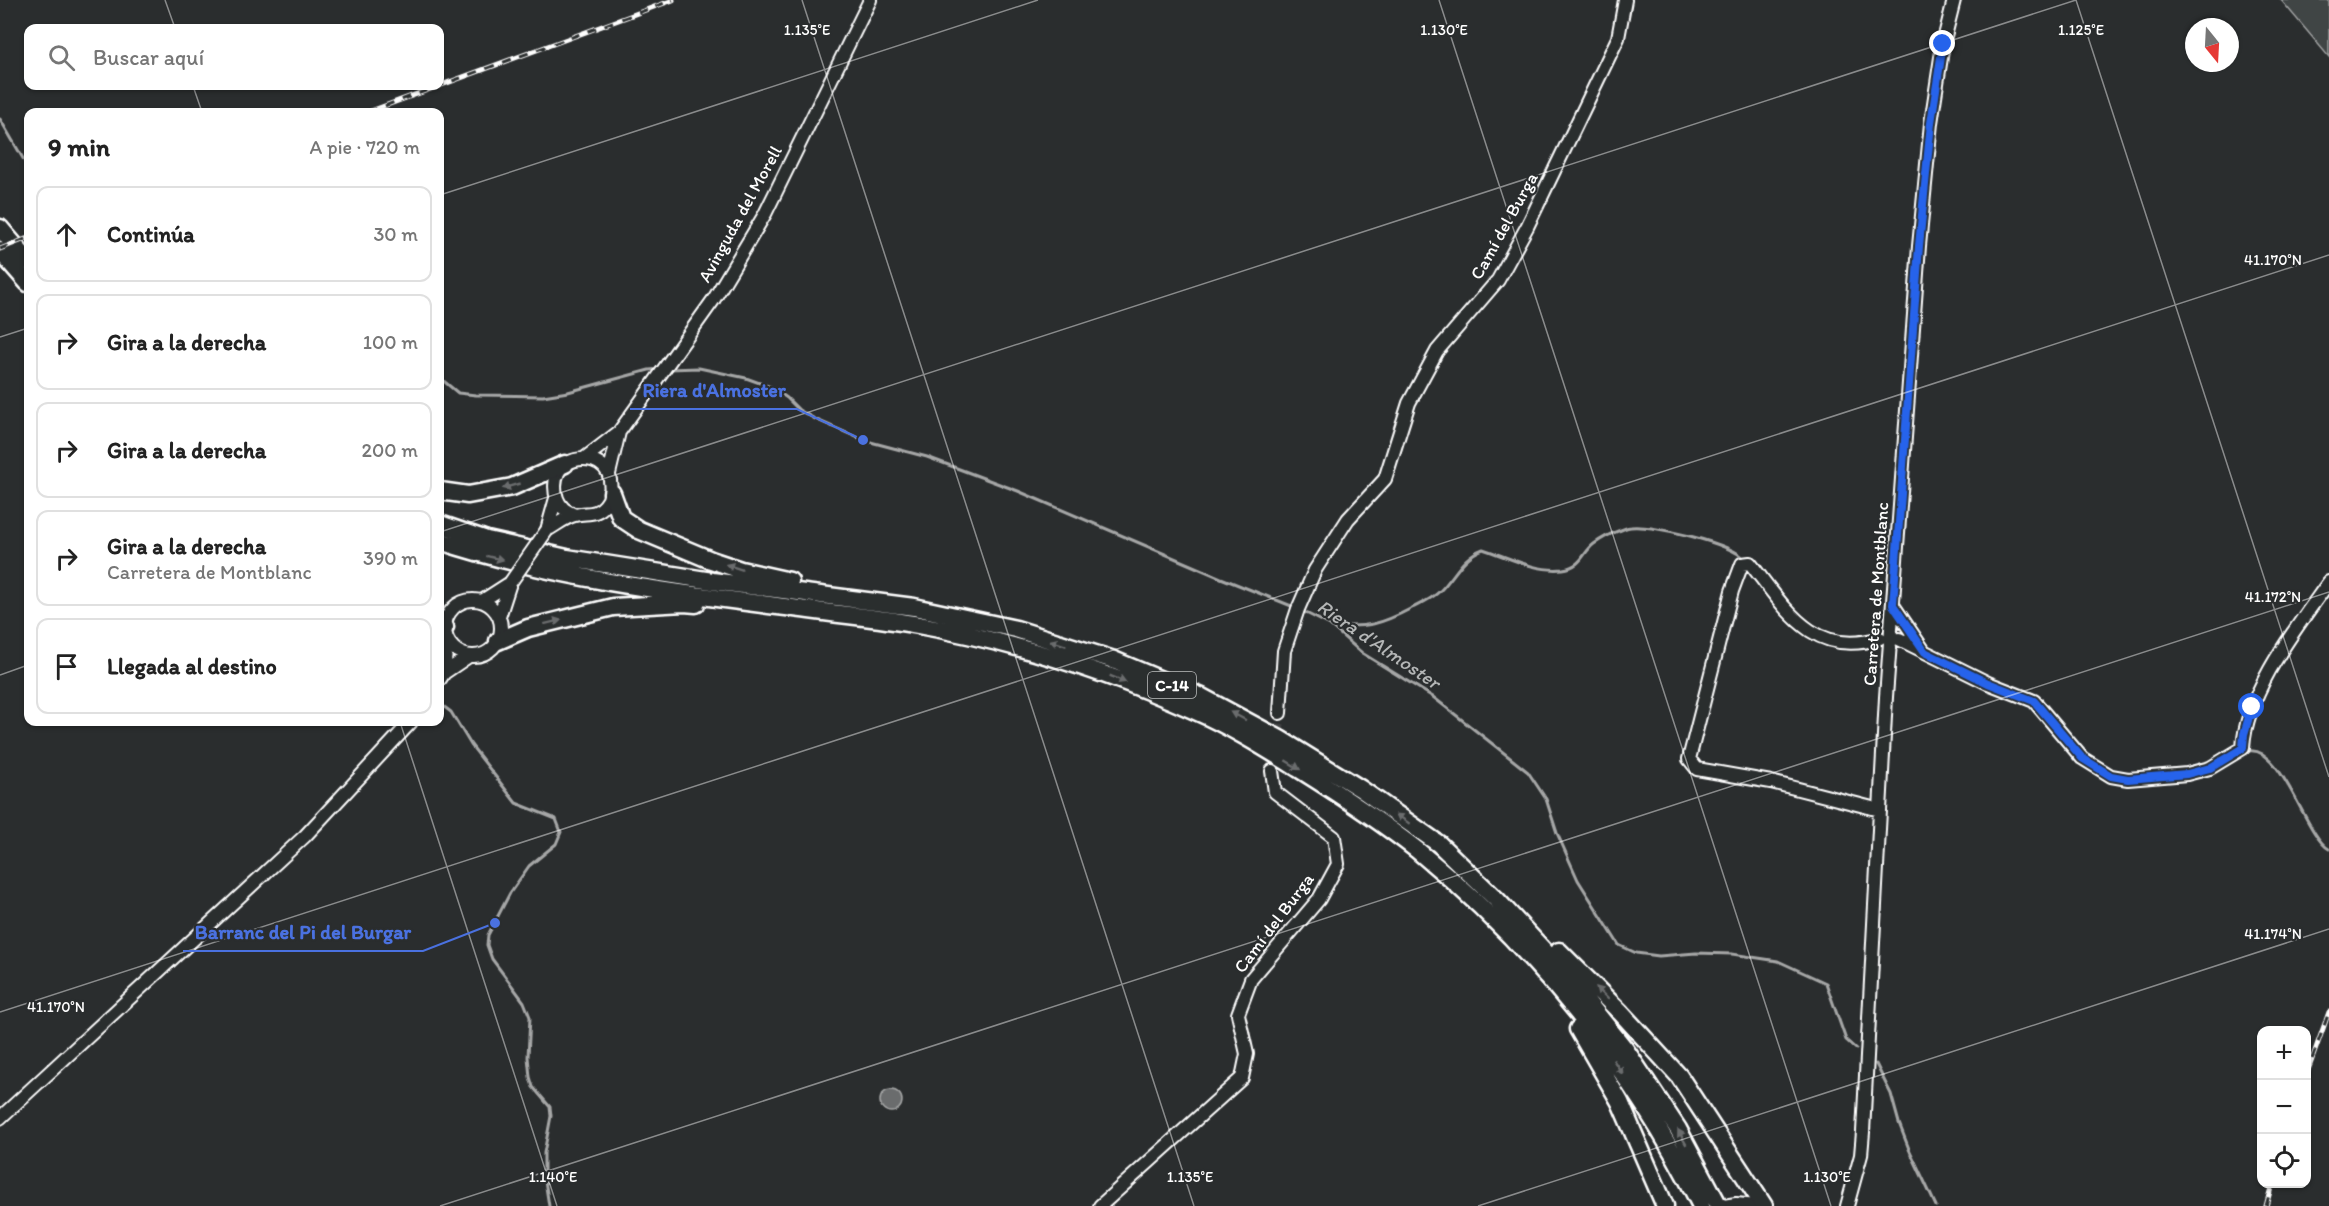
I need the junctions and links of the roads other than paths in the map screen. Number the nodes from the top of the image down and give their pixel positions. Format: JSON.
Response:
{"nodes":[{"id":1,"x":870,"y":0,"type":"edge"},
{"id":2,"x":1624,"y":0,"type":"edge"},
{"id":3,"x":1954,"y":0,"type":"edge"},
{"id":4,"x":0,"y":228,"type":"edge"},
{"id":5,"x":0,"y":251,"type":"edge"},
{"id":6,"x":24,"y":255,"type":"edge"},
{"id":7,"x":24,"y":278,"type":"edge"},
{"id":8,"x":619,"y":432,"type":"junction"},
{"id":9,"x":585,"y":458,"type":"junction"},
{"id":10,"x":565,"y":464,"type":"junction"},
{"id":11,"x":609,"y":474,"type":"junction"},
{"id":12,"x":444,"y":492,"type":"edge"},
{"id":13,"x":612,"y":493,"type":"junction"},
{"id":14,"x":556,"y":498,"type":"junction"},
{"id":15,"x":575,"y":515,"type":"junction"},
{"id":16,"x":444,"y":525,"type":"edge"},
{"id":17,"x":547,"y":530,"type":"junction"},
{"id":18,"x":444,"y":542,"type":"edge"},
{"id":19,"x":2329,"y":582,"type":"edge"},
{"id":20,"x":510,"y":583,"type":"junction"},
{"id":21,"x":482,"y":601,"type":"junction"},
{"id":22,"x":1893,"y":605,"type":"junction"},
{"id":23,"x":499,"y":617,"type":"junction"},
{"id":24,"x":444,"y":629,"type":"edge"},
{"id":25,"x":1014,"y":637,"type":"junction"},
{"id":26,"x":1880,"y":638,"type":"dead end"},
{"id":27,"x":1899,"y":639,"type":"dead end"},
{"id":28,"x":498,"y":641,"type":"junction"},
{"id":29,"x":1925,"y":652,"type":"junction"},
{"id":30,"x":469,"y":656,"type":"junction"},
{"id":31,"x":444,"y":675,"type":"edge"},
{"id":32,"x":1280,"y":713,"type":"tunnel mouth"},
{"id":33,"x":407,"y":726,"type":"edge"},
{"id":34,"x":1272,"y":771,"type":"tunnel mouth"},
{"id":35,"x":1880,"y":810,"type":"junction"},
{"id":36,"x":1439,"y":844,"type":"junction"},
{"id":37,"x":1417,"y":850,"type":"junction"},
{"id":38,"x":0,"y":1118,"type":"edge"},
{"id":39,"x":1852,"y":1192,"type":"junction"},
{"id":40,"x":1703,"y":1197,"type":"edge"},
{"id":41,"x":1100,"y":1206,"type":"edge"},
{"id":42,"x":1665,"y":1206,"type":"edge"},
{"id":43,"x":1719,"y":1206,"type":"edge"},
{"id":44,"x":1724,"y":1206,"type":"edge"},
{"id":45,"x":1757,"y":1206,"type":"edge"},
{"id":46,"x":1764,"y":1206,"type":"edge"},
{"id":47,"x":1838,"y":1206,"type":"edge"},
{"id":48,"x":1847,"y":1206,"type":"edge"}],
"edges":[{"from":1,"to":8,"type":"street","name":"Avinguda del Morell"},
{"from":2,"to":32,"type":"street","name":"Camí del Burga"},
{"from":3,"to":22,"type":"street","name":"Carretera de Montblanc"},
{"from":4,"to":6,"type":"highway"},
{"from":5,"to":7,"type":"highway"},
{"from":8,"to":9,"type":"street","name":"Avinguda del Morell"},
{"from":8,"to":11,"type":"street","name":"Avinguda del Morell"},
{"from":9,"to":10,"type":"street"},
{"from":9,"to":11,"type":"street"},
{"from":10,"to":12,"type":"highway","one_way":true},
{"from":10,"to":14,"type":"street"},
{"from":11,"to":13,"type":"street"},
{"from":13,"to":15,"type":"street"},
{"from":25,"to":13,"type":"highway","one_way":true},
{"from":14,"to":15,"type":"street"},
{"from":14,"to":17,"type":"street"},
{"from":15,"to":17,"type":"street"},
{"from":16,"to":25,"type":"highway","number":"C-14"},
{"from":17,"to":20,"type":"street","bridge":true},
{"from":18,"to":25,"type":"highway","number":"C-14","one_way":true},
{"from":19,"to":29,"type":"street"},
{"from":20,"to":21,"type":"street"},
{"from":20,"to":23,"type":"street"},
{"from":21,"to":23,"type":"street"},
{"from":21,"to":24,"type":"street"},
{"from":22,"to":29,"type":"street"},
{"from":22,"to":35,"type":"street","name":"Carretera de Montblanc"},
{"from":23,"to":28,"type":"street"},
{"from":24,"to":30,"type":"street"},
{"from":28,"to":25,"type":"highway","one_way":true},
{"from":36,"to":25,"type":"highway","number":"C-14","one_way":true},
{"from":25,"to":37,"type":"highway","number":"C-14","one_way":true},
{"from":26,"to":35,"type":"street"},
{"from":27,"to":29,"type":"street"},
{"from":28,"to":30,"type":"street"},
{"from":30,"to":31,"type":"street"},
{"from":33,"to":38,"type":"street"},
{"from":34,"to":41,"type":"street","name":"Camí del Burga"},
{"from":35,"to":39,"type":"street","name":"Carretera de Montblanc"},
{"from":40,"to":36,"type":"highway","number":"C-14","one_way":true},
{"from":46,"to":36,"type":"highway","one_way":true},
{"from":37,"to":40,"type":"highway","number":"C-14","one_way":true},
{"from":37,"to":42,"type":"highway"},
{"from":39,"to":47,"type":"street"},
{"from":39,"to":48,"type":"street","name":"Carretera de Montblanc"},
{"from":40,"to":43,"type":"highway","number":"C-14"},
{"from":44,"to":45,"type":"street"}]}
